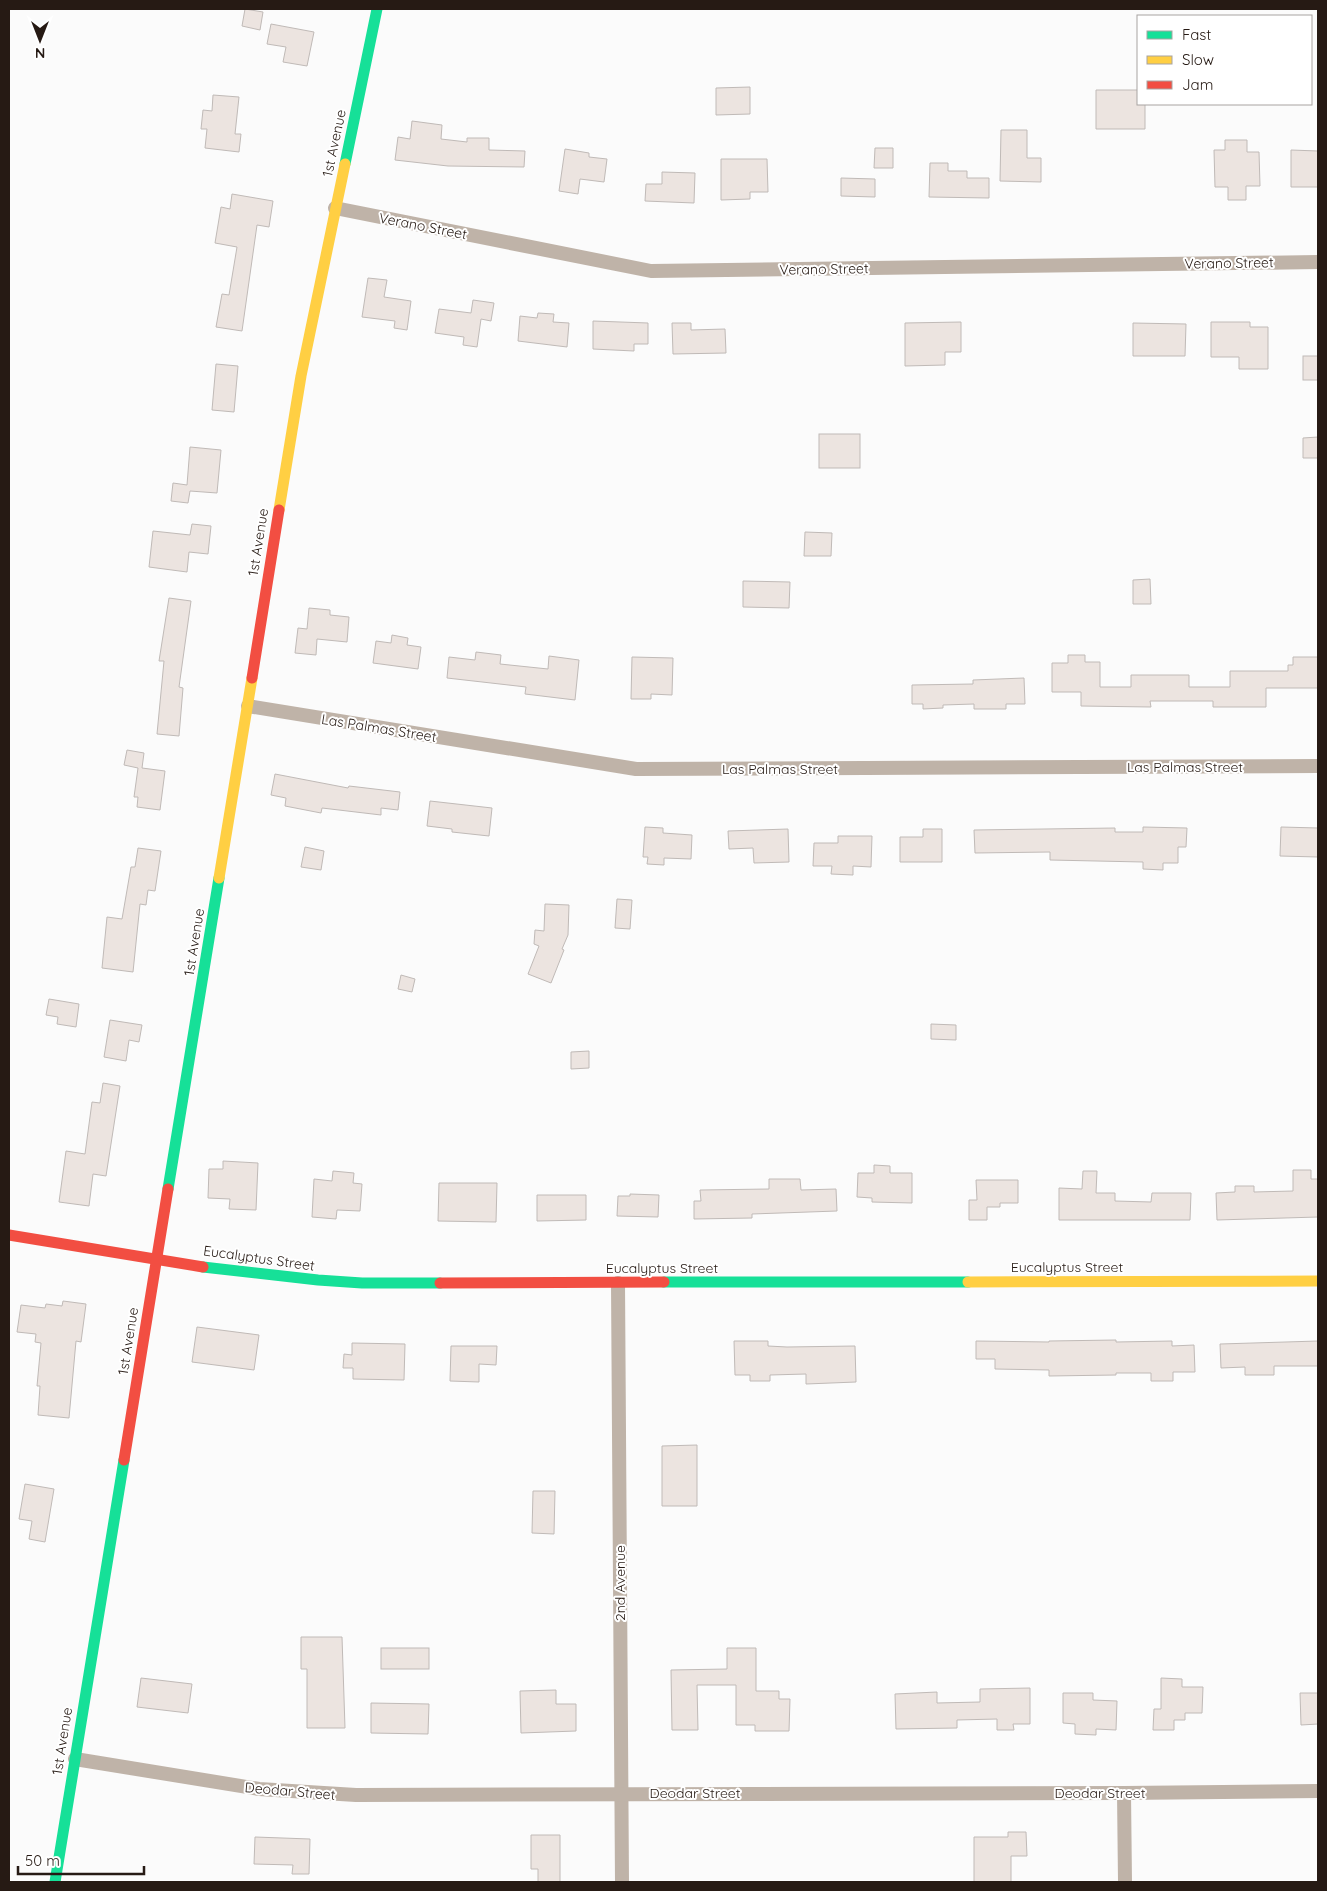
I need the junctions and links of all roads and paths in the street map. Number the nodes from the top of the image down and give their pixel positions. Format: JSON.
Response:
{"nodes":[{"id":1,"x":377,"y":9,"type":"edge"},
{"id":2,"x":335,"y":208,"type":"junction"},
{"id":3,"x":1318,"y":262,"type":"edge"},
{"id":4,"x":248,"y":706,"type":"junction"},
{"id":5,"x":1318,"y":766,"type":"edge"},
{"id":6,"x":9,"y":1235,"type":"edge"},
{"id":7,"x":157,"y":1259,"type":"junction"},
{"id":8,"x":1318,"y":1281,"type":"edge"},
{"id":9,"x":618,"y":1283,"type":"junction"},
{"id":10,"x":75,"y":1759,"type":"junction"},
{"id":11,"x":1318,"y":1791,"type":"edge"},
{"id":12,"x":622,"y":1794,"type":"junction"},
{"id":13,"x":1124,"y":1794,"type":"junction"},
{"id":14,"x":55,"y":1882,"type":"edge"},
{"id":15,"x":622,"y":1882,"type":"edge"},
{"id":16,"x":1125,"y":1882,"type":"edge"}],
"edges":[{"from":1,"to":2,"type":"street","name":"1st Avenue"},
{"from":2,"to":3,"type":"street","name":"Verano Street"},
{"from":2,"to":4,"type":"street","name":"1st Avenue"},
{"from":4,"to":5,"type":"street","name":"Las Palmas Street"},
{"from":4,"to":7,"type":"street","name":"1st Avenue"},
{"from":6,"to":7,"type":"street","name":"Eucalyptus Street"},
{"from":7,"to":9,"type":"street","name":"Eucalyptus Street"},
{"from":7,"to":10,"type":"street","name":"1st Avenue"},
{"from":8,"to":9,"type":"street","name":"Eucalyptus Street"},
{"from":9,"to":12,"type":"street","name":"2nd Avenue"},
{"from":10,"to":12,"type":"street","name":"Deodar Street"},
{"from":10,"to":14,"type":"street","name":"1st Avenue"},
{"from":11,"to":13,"type":"street","name":"Deodar Street"},
{"from":12,"to":13,"type":"street","name":"Deodar Street"},
{"from":12,"to":15,"type":"street","name":"2nd Avenue"},
{"from":13,"to":16,"type":"street"}]}
